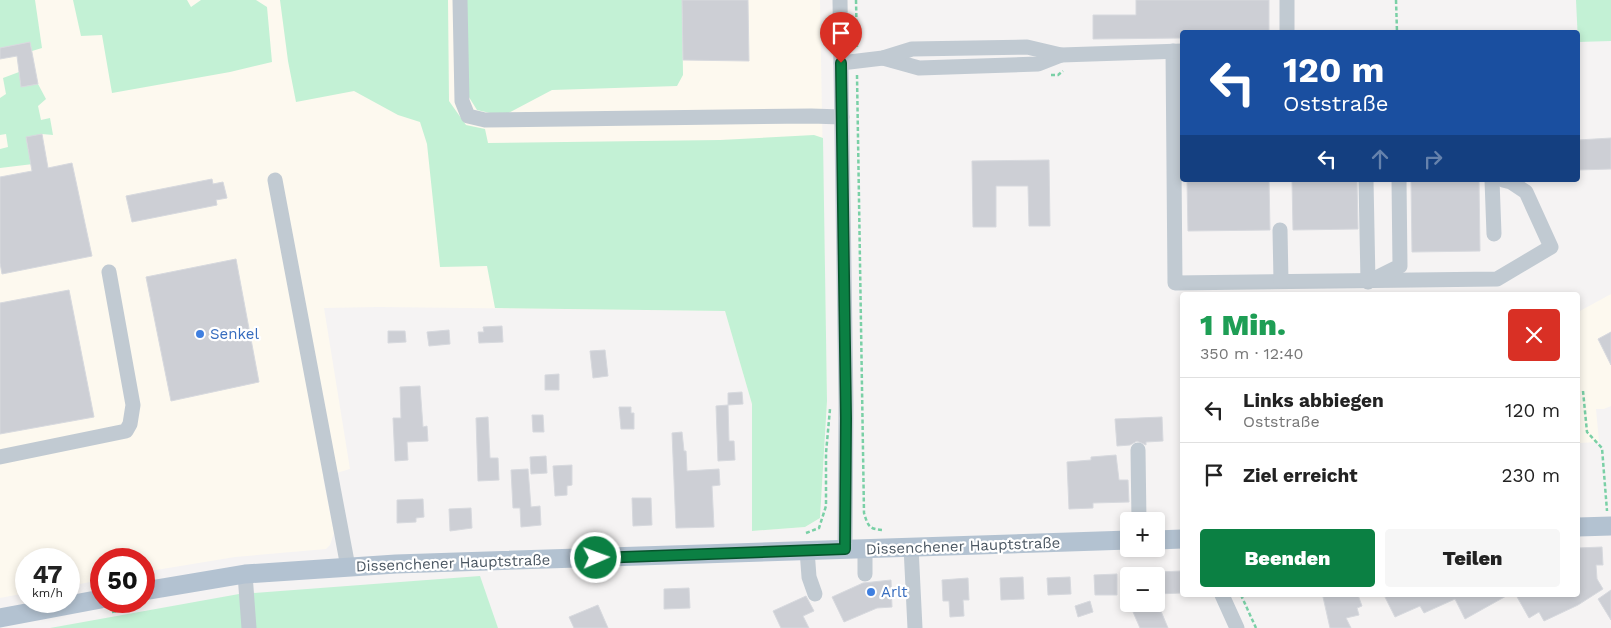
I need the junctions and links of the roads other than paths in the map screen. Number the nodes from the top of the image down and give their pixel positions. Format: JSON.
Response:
{"nodes":[{"id":1,"x":460,"y":0,"type":"edge"},
{"id":2,"x":840,"y":0,"type":"edge"},
{"id":3,"x":1287,"y":0,"type":"edge"},
{"id":4,"x":1287,"y":30,"type":"edge"},
{"id":5,"x":1178,"y":51,"type":"edge"},
{"id":6,"x":841,"y":63,"type":"junction"},
{"id":7,"x":842,"y":117,"type":"junction"},
{"id":8,"x":275,"y":180,"type":"dead end"},
{"id":9,"x":1366,"y":182,"type":"edge"},
{"id":10,"x":1398,"y":182,"type":"edge"},
{"id":11,"x":1492,"y":182,"type":"edge"},
{"id":12,"x":1511,"y":182,"type":"edge"},
{"id":13,"x":1280,"y":230,"type":"dead end"},
{"id":14,"x":1494,"y":234,"type":"dead end"},
{"id":15,"x":109,"y":272,"type":"dead end"},
{"id":16,"x":1281,"y":281,"type":"junction"},
{"id":17,"x":1368,"y":282,"type":"junction"},
{"id":18,"x":1138,"y":450,"type":"dead end"},
{"id":19,"x":0,"y":456,"type":"edge"},
{"id":20,"x":1139,"y":512,"type":"edge"},
{"id":21,"x":1610,"y":526,"type":"edge"},
{"id":22,"x":1580,"y":527,"type":"edge"},
{"id":23,"x":1180,"y":539,"type":"edge"},
{"id":24,"x":1120,"y":540,"type":"edge"},
{"id":25,"x":1165,"y":540,"type":"edge"},
{"id":26,"x":911,"y":547,"type":"junction"},
{"id":27,"x":845,"y":549,"type":"junction"},
{"id":28,"x":865,"y":549,"type":"junction"},
{"id":29,"x":807,"y":550,"type":"junction"},
{"id":30,"x":348,"y":567,"type":"junction"},
{"id":31,"x":245,"y":574,"type":"junction"},
{"id":32,"x":865,"y":574,"type":"dead end"},
{"id":33,"x":155,"y":589,"type":"edge"},
{"id":34,"x":815,"y":594,"type":"dead end"},
{"id":35,"x":1223,"y":597,"type":"edge"},
{"id":36,"x":90,"y":601,"type":"edge"},
{"id":37,"x":0,"y":618,"type":"edge"},
{"id":38,"x":249,"y":628,"type":"edge"},
{"id":39,"x":915,"y":628,"type":"edge"},
{"id":40,"x":1237,"y":628,"type":"edge"}],
"edges":[{"from":1,"to":7,"type":"street"},
{"from":2,"to":6,"type":"street"},
{"from":3,"to":4,"type":"street"},
{"from":5,"to":6,"type":"street"},
{"from":5,"to":16,"type":"street"},
{"from":6,"to":7,"type":"street"},
{"from":7,"to":27,"type":"street"},
{"from":8,"to":30,"type":"street"},
{"from":9,"to":17,"type":"street"},
{"from":10,"to":17,"type":"street"},
{"from":11,"to":14,"type":"street"},
{"from":12,"to":17,"type":"street"},
{"from":13,"to":16,"type":"street"},
{"from":15,"to":19,"type":"street"},
{"from":16,"to":17,"type":"street"},
{"from":18,"to":20,"type":"street"},
{"from":21,"to":22,"type":"main road"},
{"from":23,"to":25,"type":"main road"},
{"from":24,"to":26,"type":"main road","name":"Dissenchener Hauptstraße"},
{"from":26,"to":28,"type":"main road","name":"Dissenchener Hauptstraße"},
{"from":26,"to":39,"type":"street"},
{"from":27,"to":28,"type":"main road","name":"Dissenchener Hauptstraße"},
{"from":27,"to":29,"type":"main road","name":"Dissenchener Hauptstraße"},
{"from":28,"to":32,"type":"street"},
{"from":29,"to":30,"type":"main road","name":"Dissenchener Hauptstraße"},
{"from":29,"to":34,"type":"street"},
{"from":30,"to":31,"type":"main road","name":"Dissenchener Hauptstraße"},
{"from":31,"to":33,"type":"main road","name":"Dissenchener Hauptstraße"},
{"from":31,"to":38,"type":"street"},
{"from":35,"to":40,"type":"street"},
{"from":36,"to":37,"type":"main road"}]}
